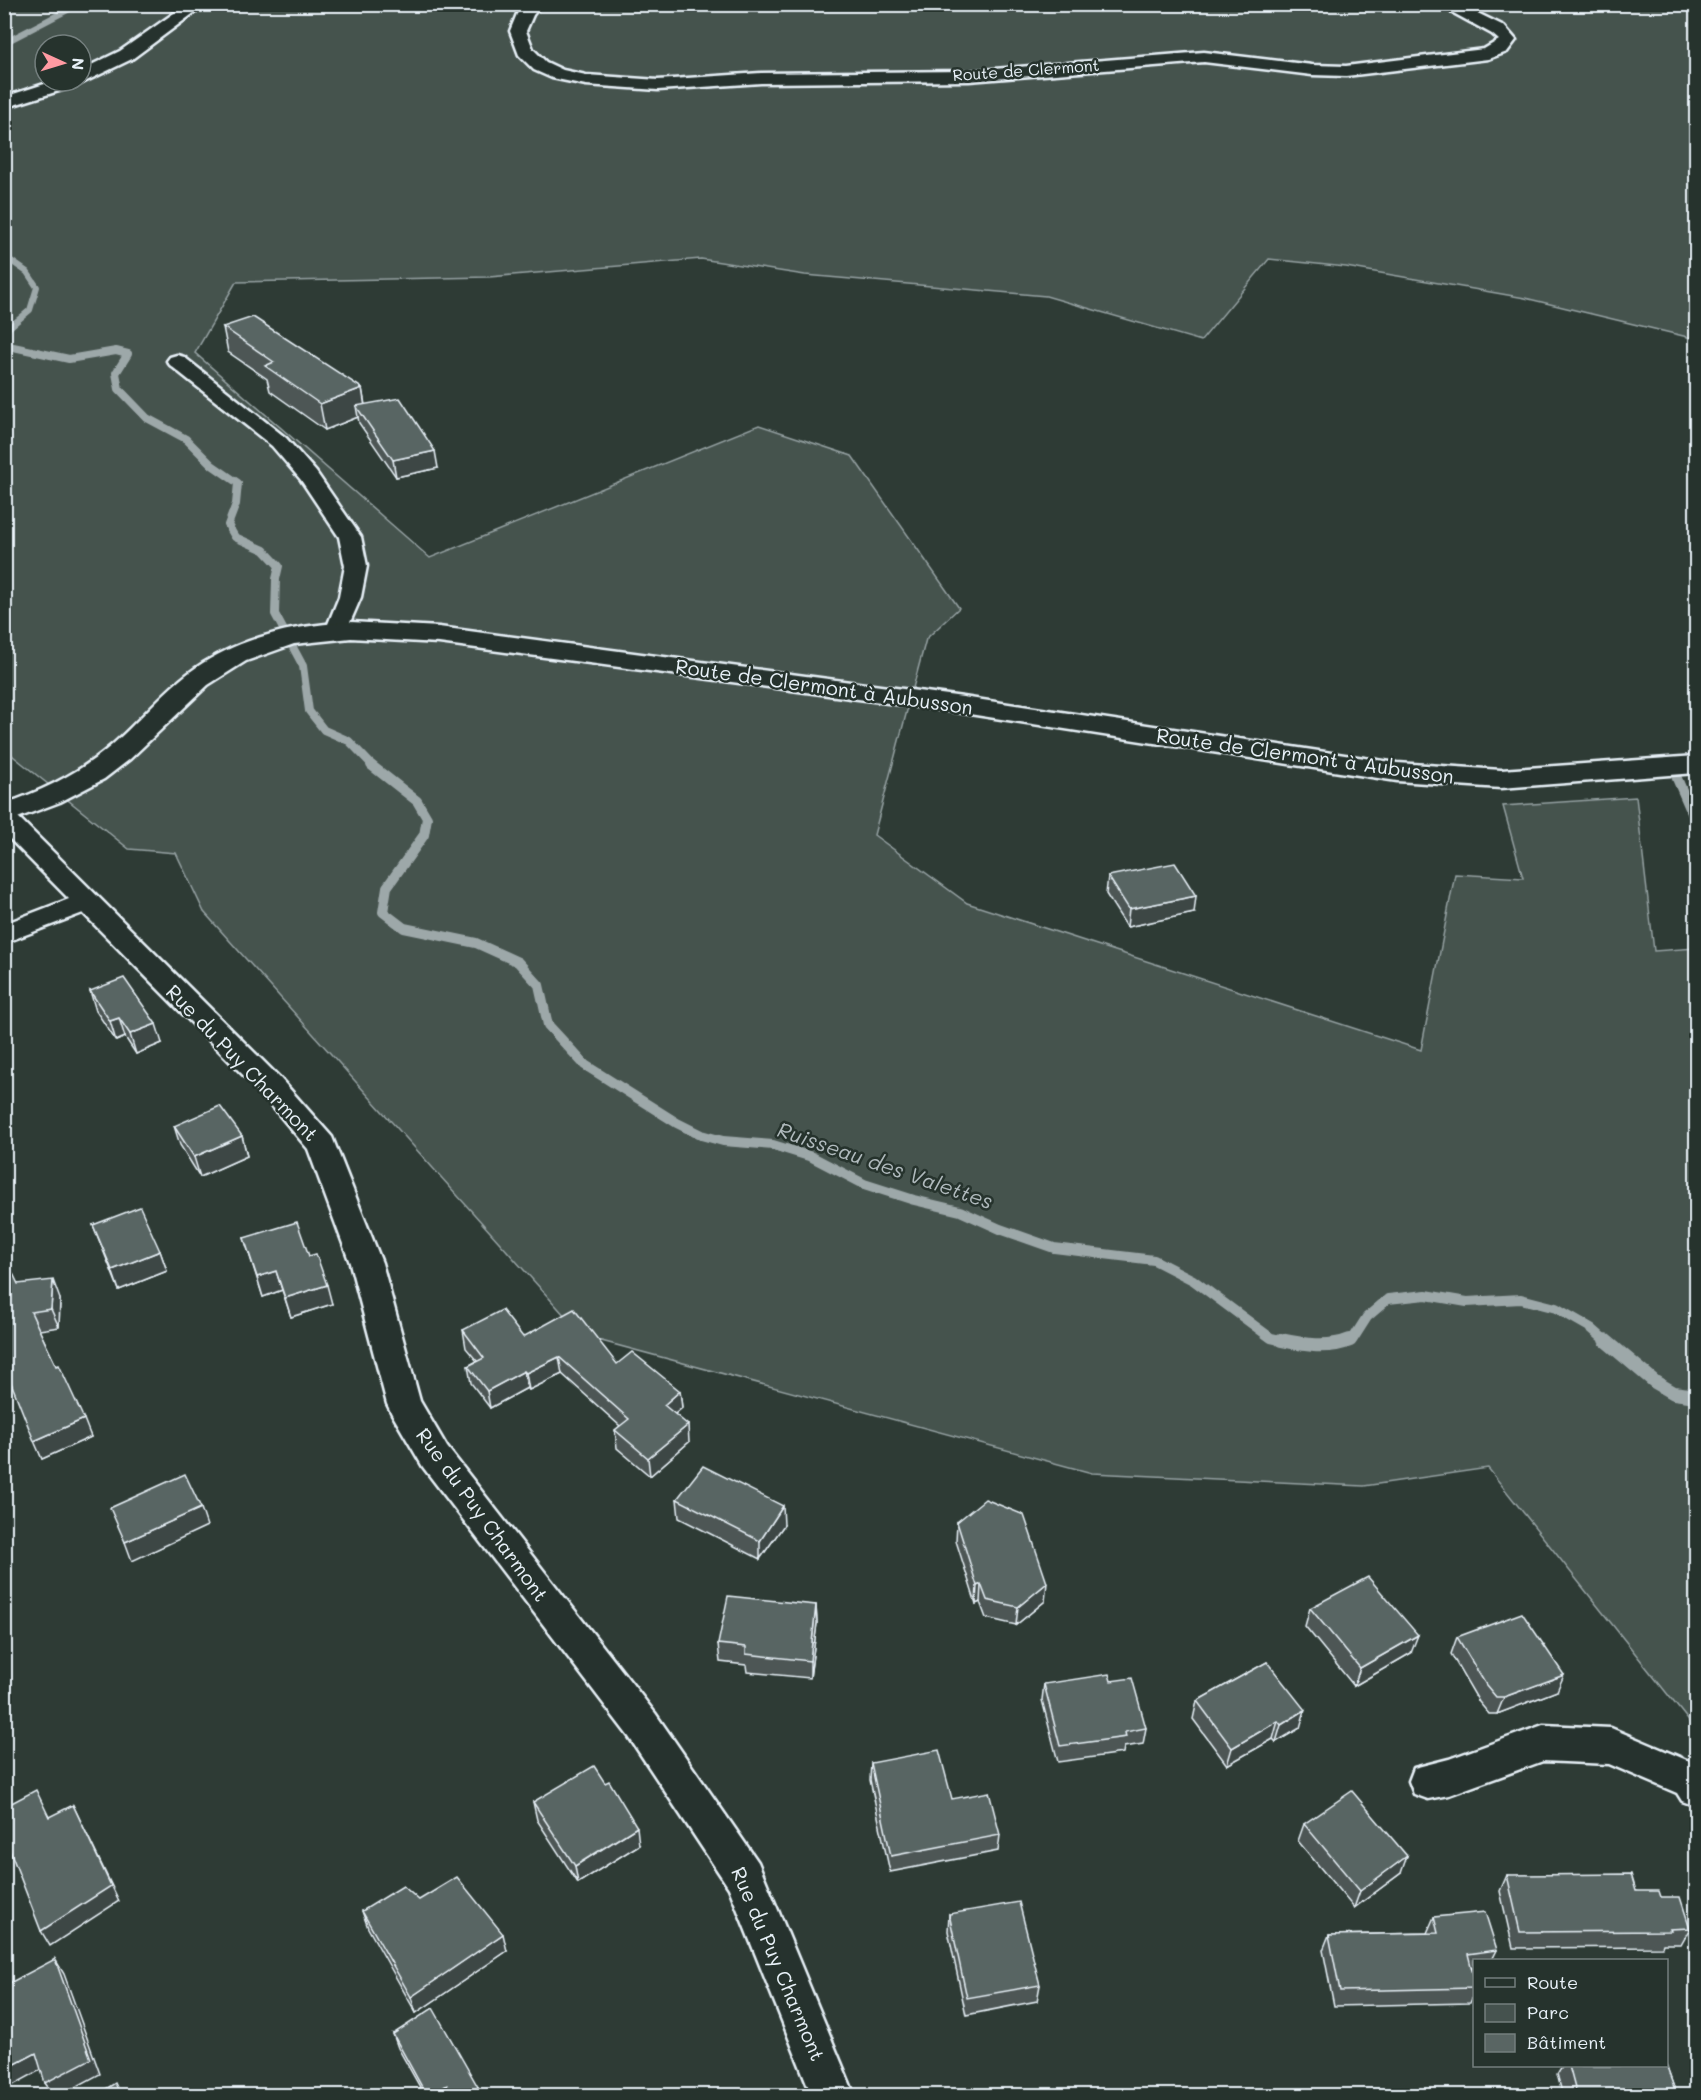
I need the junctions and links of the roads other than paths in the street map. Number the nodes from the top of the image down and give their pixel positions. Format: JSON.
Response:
{"nodes":[{"id":1,"x":198,"y":4,"type":"edge"},
{"id":2,"x":534,"y":4,"type":"edge"},
{"id":3,"x":1445,"y":4,"type":"edge"},
{"id":4,"x":93,"y":72,"type":"edge"},
{"id":5,"x":35,"y":93,"type":"edge"},
{"id":6,"x":4,"y":103,"type":"edge"},
{"id":7,"x":177,"y":361,"type":"dead end"},
{"id":8,"x":337,"y":629,"type":"junction"},
{"id":9,"x":1696,"y":765,"type":"edge"},
{"id":10,"x":4,"y":816,"type":"edge"},
{"id":11,"x":88,"y":902,"type":"junction"},
{"id":12,"x":4,"y":934,"type":"edge"},
{"id":13,"x":1428,"y":1781,"type":"dead end"},
{"id":14,"x":1696,"y":1788,"type":"edge"},
{"id":15,"x":834,"y":2096,"type":"edge"}],
"edges":[{"from":1,"to":4,"type":"street"},
{"from":2,"to":3,"type":"street","name":"Route de Clermont"},
{"from":5,"to":6,"type":"street"},
{"from":7,"to":8,"type":"street"},
{"from":8,"to":9,"type":"street","name":"Route de Clermont à Aubusson"},
{"from":8,"to":10,"type":"street","name":"Route de Clermont à Aubusson"},
{"from":10,"to":11,"type":"street","name":"Rue du Puy Charmont"},
{"from":11,"to":12,"type":"street"},
{"from":11,"to":15,"type":"street","name":"Rue du Puy Charmont"},
{"from":13,"to":14,"type":"street"}]}
